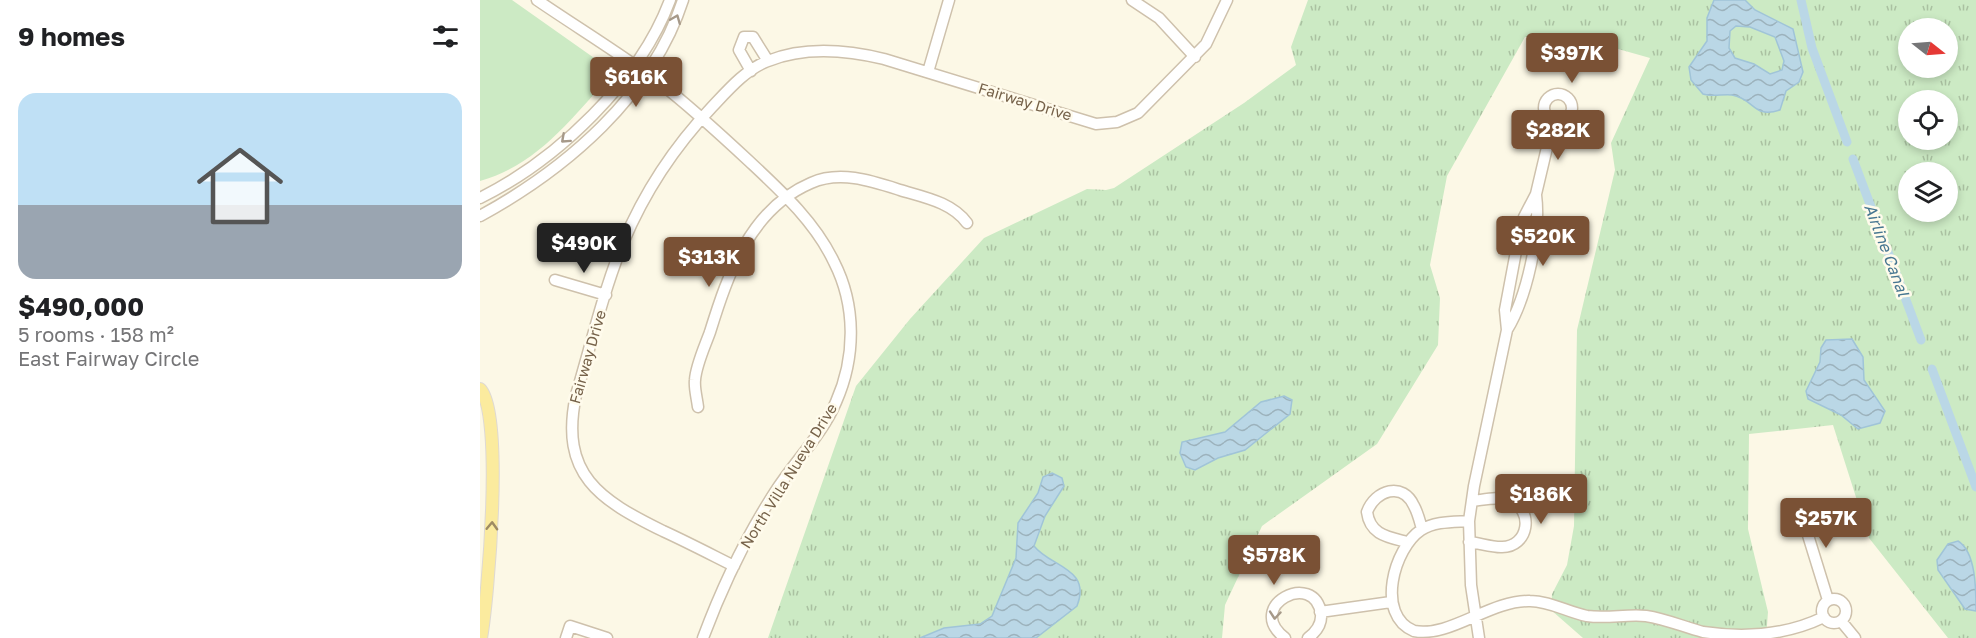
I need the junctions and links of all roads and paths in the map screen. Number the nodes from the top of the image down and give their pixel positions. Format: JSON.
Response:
{"nodes":[{"id":1,"x":537,"y":0,"type":"edge"},
{"id":2,"x":670,"y":0,"type":"edge"},
{"id":3,"x":683,"y":0,"type":"edge"},
{"id":4,"x":949,"y":0,"type":"edge"},
{"id":5,"x":1132,"y":0,"type":"edge"},
{"id":6,"x":1227,"y":0,"type":"edge"},
{"id":7,"x":549,"y":3,"type":"edge"},
{"id":8,"x":1195,"y":57,"type":"junction"},
{"id":9,"x":768,"y":61,"type":"junction"},
{"id":10,"x":640,"y":70,"type":"junction"},
{"id":11,"x":751,"y":70,"type":"junction"},
{"id":12,"x":928,"y":72,"type":"junction"},
{"id":13,"x":702,"y":118,"type":"junction"},
{"id":14,"x":1553,"y":122,"type":"dead end"},
{"id":15,"x":542,"y":161,"type":"junction"},
{"id":16,"x":549,"y":171,"type":"junction"},
{"id":17,"x":1536,"y":194,"type":"junction"},
{"id":18,"x":787,"y":196,"type":"junction"},
{"id":19,"x":480,"y":198,"type":"edge"},
{"id":20,"x":480,"y":216,"type":"edge"},
{"id":21,"x":967,"y":223,"type":"dead end"},
{"id":22,"x":1514,"y":258,"type":"junction"},
{"id":23,"x":1530,"y":262,"type":"junction"},
{"id":24,"x":555,"y":280,"type":"dead end"},
{"id":25,"x":606,"y":295,"type":"junction"},
{"id":26,"x":1507,"y":330,"type":"junction"},
{"id":27,"x":480,"y":389,"type":"edge"},
{"id":28,"x":698,"y":407,"type":"dead end"},
{"id":29,"x":1472,"y":501,"type":"junction"},
{"id":30,"x":1799,"y":506,"type":"dead end"},
{"id":31,"x":1470,"y":521,"type":"junction"},
{"id":32,"x":1422,"y":529,"type":"junction"},
{"id":33,"x":1407,"y":542,"type":"junction"},
{"id":34,"x":1469,"y":542,"type":"junction"},
{"id":35,"x":734,"y":566,"type":"junction"},
{"id":36,"x":1828,"y":600,"type":"junction"},
{"id":37,"x":1391,"y":602,"type":"junction"},
{"id":38,"x":1320,"y":612,"type":"junction"},
{"id":39,"x":1824,"y":617,"type":"junction"},
{"id":40,"x":1476,"y":618,"type":"junction"},
{"id":41,"x":1841,"y":621,"type":"junction"},
{"id":42,"x":1414,"y":635,"type":"edge"},
{"id":43,"x":1438,"y":636,"type":"edge"},
{"id":44,"x":481,"y":638,"type":"edge"},
{"id":45,"x":566,"y":638,"type":"edge"},
{"id":46,"x":607,"y":638,"type":"edge"},
{"id":47,"x":703,"y":638,"type":"edge"},
{"id":48,"x":1285,"y":638,"type":"edge"},
{"id":49,"x":1308,"y":638,"type":"edge"},
{"id":50,"x":1479,"y":638,"type":"edge"},
{"id":51,"x":1855,"y":638,"type":"edge"}],
"edges":[{"from":1,"to":7,"type":"street","name":"North Villa Nueva Drive"},
{"from":2,"to":10,"type":"street"},
{"from":10,"to":3,"type":"street","one_way":true},
{"from":4,"to":12,"type":"street"},
{"from":5,"to":8,"type":"street"},
{"from":6,"to":8,"type":"street","name":"Fairway Drive"},
{"from":7,"to":10,"type":"street","name":"North Villa Nueva Drive"},
{"from":8,"to":12,"type":"street","name":"Fairway Drive"},
{"from":9,"to":11,"type":"street","name":"Fairway Drive"},
{"from":9,"to":11,"type":"street"},
{"from":9,"to":12,"type":"street","name":"Fairway Drive"},
{"from":10,"to":13,"type":"street","name":"North Villa Nueva Drive"},
{"from":10,"to":15,"type":"street","one_way":true},
{"from":10,"to":16,"type":"street"},
{"from":11,"to":13,"type":"street","name":"Fairway Drive"},
{"from":13,"to":18,"type":"street","name":"North Villa Nueva Drive"},
{"from":13,"to":25,"type":"street","name":"Fairway Drive"},
{"from":14,"to":17,"type":"street"},
{"from":15,"to":16,"type":"street"},
{"from":15,"to":19,"type":"street"},
{"from":16,"to":20,"type":"street"},
{"from":17,"to":22,"type":"street"},
{"from":17,"to":23,"type":"street"},
{"from":18,"to":21,"type":"street"},
{"from":18,"to":28,"type":"street"},
{"from":18,"to":35,"type":"street","name":"North Villa Nueva Drive"},
{"from":22,"to":23,"type":"street"},
{"from":22,"to":26,"type":"street"},
{"from":23,"to":26,"type":"street"},
{"from":24,"to":25,"type":"street"},
{"from":25,"to":35,"type":"street","name":"Fairway Drive"},
{"from":26,"to":29,"type":"street"},
{"from":44,"to":27,"type":"main road","one_way":true},
{"from":29,"to":31,"type":"street"},
{"from":29,"to":34,"type":"street"},
{"from":30,"to":36,"type":"street"},
{"from":31,"to":32,"type":"street"},
{"from":31,"to":34,"type":"street"},
{"from":32,"to":33,"type":"street"},
{"from":32,"to":33,"type":"street"},
{"from":33,"to":37,"type":"street"},
{"from":34,"to":40,"type":"street"},
{"from":35,"to":47,"type":"street","name":"North Villa Nueva Drive"},
{"from":36,"to":39,"type":"street"},
{"from":36,"to":41,"type":"street"},
{"from":37,"to":38,"type":"street"},
{"from":37,"to":42,"type":"street"},
{"from":38,"to":48,"type":"street","one_way":true},
{"from":38,"to":49,"type":"street"},
{"from":39,"to":40,"type":"street"},
{"from":39,"to":41,"type":"street"},
{"from":40,"to":43,"type":"street"},
{"from":40,"to":50,"type":"street"},
{"from":41,"to":51,"type":"street"},
{"from":42,"to":43,"type":"street"},
{"from":45,"to":46,"type":"street"}]}
